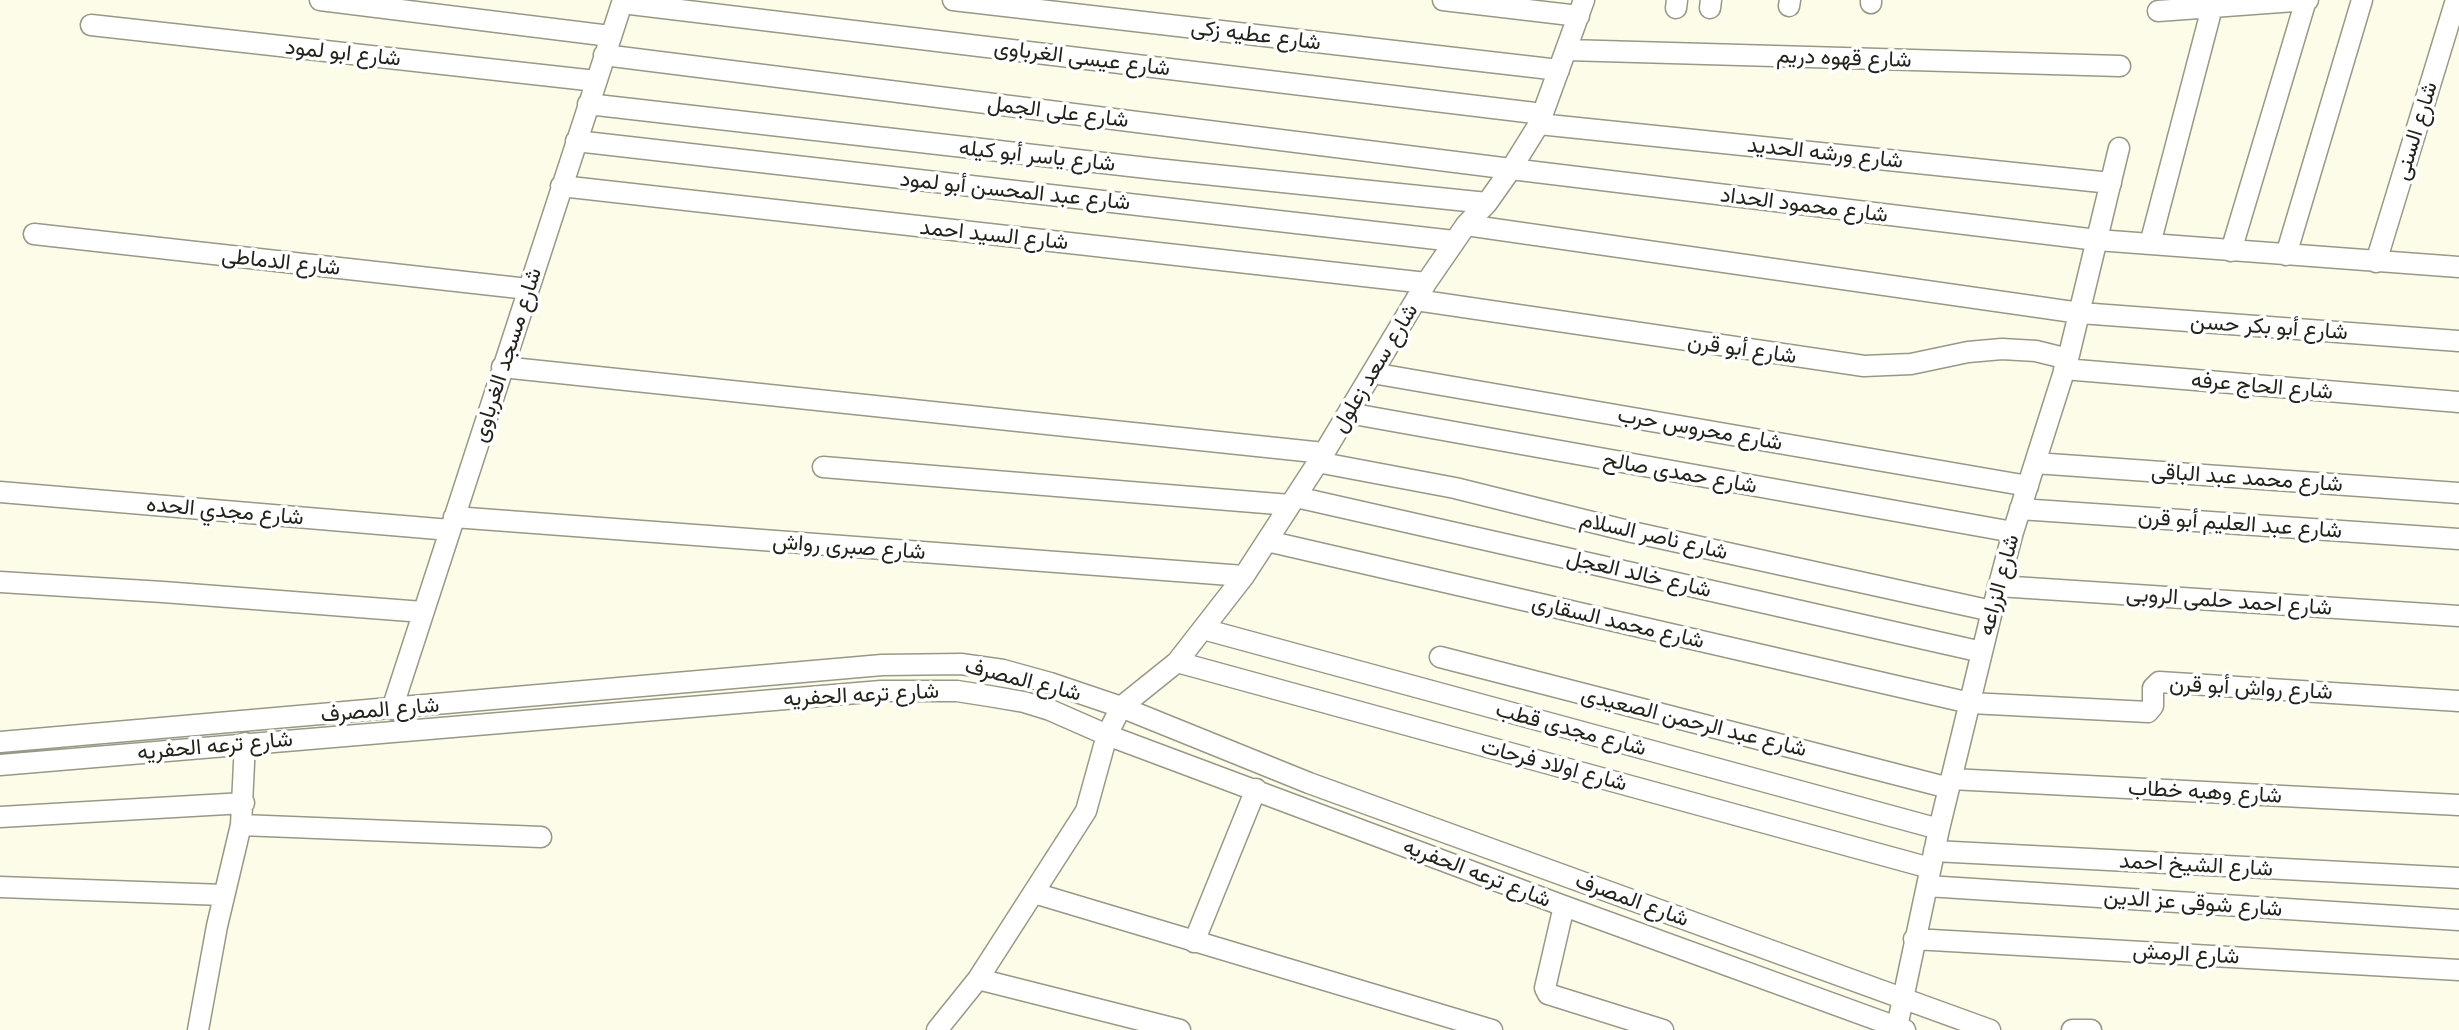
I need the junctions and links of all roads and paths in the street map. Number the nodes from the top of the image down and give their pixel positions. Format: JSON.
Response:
{"nodes":[{"id":1,"x":320,"y":0,"type":"edge"},
{"id":2,"x":953,"y":0,"type":"edge"},
{"id":3,"x":1443,"y":0,"type":"edge"},
{"id":4,"x":2307,"y":0,"type":"edge"},
{"id":5,"x":2362,"y":0,"type":"edge"},
{"id":6,"x":2456,"y":0,"type":"edge"},
{"id":7,"x":622,"y":1,"type":"edge"},
{"id":8,"x":2214,"y":4,"type":"edge"},
{"id":9,"x":1581,"y":8,"type":"edge"},
{"id":10,"x":2158,"y":11,"type":"dead end"},
{"id":11,"x":91,"y":25,"type":"dead end"},
{"id":12,"x":607,"y":46,"type":"junction"},
{"id":13,"x":1567,"y":50,"type":"junction"},
{"id":14,"x":2120,"y":66,"type":"dead end"},
{"id":15,"x":1559,"y":70,"type":"junction"},
{"id":16,"x":596,"y":81,"type":"junction"},
{"id":17,"x":588,"y":104,"type":"junction"},
{"id":18,"x":1541,"y":119,"type":"junction"},
{"id":19,"x":576,"y":141,"type":"junction"},
{"id":20,"x":2119,"y":148,"type":"dead end"},
{"id":21,"x":1511,"y":169,"type":"junction"},
{"id":22,"x":2111,"y":183,"type":"junction"},
{"id":23,"x":561,"y":186,"type":"junction"},
{"id":24,"x":1487,"y":203,"type":"junction"},
{"id":25,"x":1460,"y":233,"type":"junction"},
{"id":26,"x":34,"y":234,"type":"dead end"},
{"id":27,"x":2097,"y":240,"type":"junction"},
{"id":28,"x":2150,"y":244,"type":"junction"},
{"id":29,"x":2231,"y":251,"type":"junction"},
{"id":30,"x":2286,"y":255,"type":"junction"},
{"id":31,"x":2376,"y":262,"type":"junction"},
{"id":32,"x":2459,"y":267,"type":"edge"},
{"id":33,"x":528,"y":289,"type":"junction"},
{"id":34,"x":1421,"y":292,"type":"junction"},
{"id":35,"x":2080,"y":313,"type":"junction"},
{"id":36,"x":2459,"y":341,"type":"edge"},
{"id":37,"x":2066,"y":364,"type":"junction"},
{"id":38,"x":502,"y":367,"type":"junction"},
{"id":39,"x":1372,"y":373,"type":"junction"},
{"id":40,"x":2459,"y":402,"type":"edge"},
{"id":41,"x":1348,"y":413,"type":"junction"},
{"id":42,"x":1321,"y":458,"type":"junction"},
{"id":43,"x":2035,"y":463,"type":"junction"},
{"id":44,"x":823,"y":467,"type":"dead end"},
{"id":45,"x":2028,"y":486,"type":"junction"},
{"id":46,"x":0,"y":492,"type":"edge"},
{"id":47,"x":2459,"y":493,"type":"edge"},
{"id":48,"x":1293,"y":501,"type":"junction"},
{"id":49,"x":2020,"y":509,"type":"junction"},
{"id":50,"x":452,"y":523,"type":"junction"},
{"id":51,"x":2013,"y":532,"type":"junction"},
{"id":52,"x":2459,"y":539,"type":"edge"},
{"id":53,"x":1267,"y":541,"type":"junction"},
{"id":54,"x":1244,"y":576,"type":"junction"},
{"id":55,"x":0,"y":582,"type":"edge"},
{"id":56,"x":1998,"y":586,"type":"junction"},
{"id":57,"x":1992,"y":611,"type":"junction"},
{"id":58,"x":423,"y":612,"type":"junction"},
{"id":59,"x":2459,"y":616,"type":"edge"},
{"id":60,"x":1203,"y":629,"type":"junction"},
{"id":61,"x":1982,"y":652,"type":"junction"},
{"id":62,"x":1440,"y":657,"type":"dead end"},
{"id":63,"x":1177,"y":662,"type":"junction"},
{"id":64,"x":2459,"y":701,"type":"edge"},
{"id":65,"x":1970,"y":703,"type":"junction"},
{"id":66,"x":1121,"y":707,"type":"junction"},
{"id":67,"x":392,"y":709,"type":"junction"},
{"id":68,"x":1107,"y":735,"type":"junction"},
{"id":69,"x":0,"y":742,"type":"edge"},
{"id":70,"x":245,"y":743,"type":"junction"},
{"id":71,"x":0,"y":765,"type":"edge"},
{"id":72,"x":1950,"y":783,"type":"junction"},
{"id":73,"x":1256,"y":789,"type":"junction"},
{"id":74,"x":244,"y":803,"type":"junction"},
{"id":75,"x":2459,"y":805,"type":"edge"},
{"id":76,"x":0,"y":817,"type":"edge"},
{"id":77,"x":241,"y":825,"type":"junction"},
{"id":78,"x":1939,"y":829,"type":"junction"},
{"id":79,"x":541,"y":837,"type":"dead end"},
{"id":80,"x":1930,"y":868,"type":"junction"},
{"id":81,"x":2459,"y":878,"type":"edge"},
{"id":82,"x":0,"y":887,"type":"edge"},
{"id":83,"x":1034,"y":893,"type":"junction"},
{"id":84,"x":224,"y":895,"type":"junction"},
{"id":85,"x":1564,"y":906,"type":"junction"},
{"id":86,"x":2459,"y":920,"type":"edge"},
{"id":87,"x":1914,"y":939,"type":"junction"},
{"id":88,"x":1194,"y":942,"type":"junction"},
{"id":89,"x":2459,"y":970,"type":"edge"},
{"id":90,"x":978,"y":979,"type":"junction"},
{"id":91,"x":1902,"y":998,"type":"junction"},
{"id":92,"x":941,"y":1028,"type":"edge"},
{"id":93,"x":1900,"y":1029,"type":"edge"},
{"id":94,"x":198,"y":1030,"type":"edge"},
{"id":95,"x":1180,"y":1030,"type":"edge"},
{"id":96,"x":1492,"y":1030,"type":"edge"},
{"id":97,"x":1663,"y":1030,"type":"edge"},
{"id":98,"x":1990,"y":1030,"type":"edge"},
{"id":99,"x":2072,"y":1030,"type":"edge"},
{"id":100,"x":2091,"y":1030,"type":"edge"}],
"edges":[{"from":1,"to":12,"type":"street","name":"شارع على الجمل"},
{"from":2,"to":15,"type":"street","name":"شارع عطيه زكى"},
{"from":3,"to":9,"type":"street"},
{"from":4,"to":8,"type":"street"},
{"from":4,"to":29,"type":"street"},
{"from":5,"to":30,"type":"street"},
{"from":6,"to":31,"type":"street","name":"شارع السنى"},
{"from":7,"to":12,"type":"street","name":"شارع مسجد الغرباوى"},
{"from":7,"to":18,"type":"street","name":"شارع عيسى الغرباوى"},
{"from":8,"to":10,"type":"street"},
{"from":8,"to":28,"type":"street"},
{"from":9,"to":13,"type":"street","name":"شارع سعد زعلول"},
{"from":11,"to":16,"type":"street","name":"شارع ابو لمود"},
{"from":12,"to":16,"type":"street","name":"شارع مسجد الغرباوى"},
{"from":12,"to":21,"type":"street","name":"شارع على الجمل"},
{"from":13,"to":14,"type":"street","name":"شارع قهوه دريم"},
{"from":13,"to":15,"type":"street","name":"شارع سعد زعلول"},
{"from":15,"to":18,"type":"street","name":"شارع سعد زعلول"},
{"from":16,"to":17,"type":"street","name":"شارع مسجد الغرباوى"},
{"from":17,"to":19,"type":"street","name":"شارع مسجد الغرباوى"},
{"from":17,"to":24,"type":"street","name":"شارع ياسر أبو كيله"},
{"from":18,"to":21,"type":"street","name":"شارع سعد زعلول"},
{"from":18,"to":22,"type":"street","name":"شارع ورشه الحديد"},
{"from":19,"to":23,"type":"street","name":"شارع مسجد الغرباوى"},
{"from":19,"to":25,"type":"street","name":"شارع عبد المحسن أبو لمود"},
{"from":20,"to":22,"type":"street","name":"شارع الزراعه"},
{"from":21,"to":24,"type":"street","name":"شارع سعد زعلول"},
{"from":21,"to":27,"type":"street","name":"شارع محمود الحداد"},
{"from":22,"to":27,"type":"street","name":"شارع الزراعه"},
{"from":23,"to":33,"type":"street","name":"شارع مسجد الغرباوى"},
{"from":23,"to":34,"type":"street","name":"شارع السيد احمد"},
{"from":24,"to":25,"type":"street","name":"شارع سعد زعلول"},
{"from":25,"to":34,"type":"street","name":"شارع سعد زعلول"},
{"from":25,"to":35,"type":"street","name":"شارع عبد المحسن أبو لمود"},
{"from":26,"to":33,"type":"street","name":"شارع الدماطى"},
{"from":27,"to":28,"type":"street","name":"شارع محمود الحداد"},
{"from":27,"to":35,"type":"street","name":"شارع الزراعه"},
{"from":28,"to":29,"type":"street","name":"شارع محمود الحداد"},
{"from":29,"to":30,"type":"street","name":"شارع محمود الحداد"},
{"from":30,"to":31,"type":"street","name":"شارع محمود الحداد"},
{"from":31,"to":32,"type":"street","name":"شارع محمود الحداد"},
{"from":33,"to":38,"type":"street","name":"شارع مسجد الغرباوى"},
{"from":34,"to":37,"type":"street","name":"شارع أبو قرن"},
{"from":34,"to":39,"type":"street","name":"شارع سعد زعلول"},
{"from":35,"to":36,"type":"street","name":"شارع أبو بكر حسن"},
{"from":35,"to":37,"type":"street","name":"شارع الزراعه"},
{"from":37,"to":40,"type":"street","name":"شارع الحاج عرفه"},
{"from":37,"to":43,"type":"street","name":"شارع الزراعه"},
{"from":38,"to":42,"type":"street","name":"شارع ناصر السلام"},
{"from":38,"to":50,"type":"street","name":"شارع مسجد الغرباوى"},
{"from":39,"to":41,"type":"street","name":"شارع سعد زعلول"},
{"from":39,"to":45,"type":"street","name":"شارع محروس حرب"},
{"from":41,"to":42,"type":"street","name":"شارع سعد زعلول"},
{"from":41,"to":51,"type":"street","name":"شارع حمدى صالح"},
{"from":42,"to":48,"type":"street","name":"شارع سعد زعلول"},
{"from":42,"to":57,"type":"street","name":"شارع ناصر السلام"},
{"from":43,"to":45,"type":"street","name":"شارع الزراعه"},
{"from":43,"to":47,"type":"street","name":"شارع محمد عبد الباقى"},
{"from":44,"to":48,"type":"street","name":"شارع خالد العجل"},
{"from":45,"to":49,"type":"street","name":"شارع الزراعه"},
{"from":46,"to":50,"type":"street","name":"شارع مجدي الحده"},
{"from":48,"to":53,"type":"street","name":"شارع سعد زعلول"},
{"from":48,"to":61,"type":"street","name":"شارع خالد العجل"},
{"from":49,"to":51,"type":"street","name":"شارع الزراعه"},
{"from":49,"to":52,"type":"street","name":"شارع عبد العليم أبو قرن"},
{"from":50,"to":54,"type":"street","name":"شارع صبرى رواش"},
{"from":50,"to":58,"type":"street","name":"شارع مسجد الغرباوى"},
{"from":51,"to":56,"type":"street","name":"شارع الزراعه"},
{"from":53,"to":54,"type":"street","name":"شارع سعد زعلول"},
{"from":53,"to":65,"type":"street","name":"شارع محمد السقارى"},
{"from":54,"to":60,"type":"street","name":"شارع سعد زعلول"},
{"from":55,"to":58,"type":"street"},
{"from":56,"to":57,"type":"street","name":"شارع الزراعه"},
{"from":56,"to":59,"type":"street","name":"شارع احمد حلمى الروبى"},
{"from":57,"to":61,"type":"street","name":"شارع الزراعه"},
{"from":58,"to":67,"type":"street","name":"شارع مسجد الغرباوى"},
{"from":60,"to":63,"type":"street","name":"شارع سعد زعلول"},
{"from":60,"to":78,"type":"street","name":"شارع مجدى قطب"},
{"from":61,"to":65,"type":"street","name":"شارع الزراعه"},
{"from":62,"to":72,"type":"street","name":"شارع عبد الرحمن الصعيدى"},
{"from":63,"to":66,"type":"street","name":"شارع سعد زعلول"},
{"from":63,"to":80,"type":"street","name":"شارع اولاد فرحات"},
{"from":64,"to":65,"type":"street","name":"شارع رواش أبو قرن"},
{"from":65,"to":72,"type":"street","name":"شارع الزراعه"},
{"from":66,"to":67,"type":"street","name":"شارع المصرف"},
{"from":66,"to":68,"type":"street"},
{"from":66,"to":91,"type":"street","name":"شارع المصرف"},
{"from":67,"to":69,"type":"street","name":"شارع المصرف"},
{"from":68,"to":70,"type":"street","name":"شارع ترعه الحفريه"},
{"from":68,"to":73,"type":"street","name":"شارع ترعه الحفريه"},
{"from":68,"to":83,"type":"street"},
{"from":70,"to":71,"type":"street","name":"شارع ترعه الحفريه"},
{"from":70,"to":74,"type":"street"},
{"from":72,"to":75,"type":"street","name":"شارع وهبه خطاب"},
{"from":72,"to":78,"type":"street","name":"شارع الزراعه"},
{"from":73,"to":85,"type":"street","name":"شارع ترعه الحفريه"},
{"from":73,"to":88,"type":"street"},
{"from":74,"to":76,"type":"street"},
{"from":74,"to":77,"type":"street"},
{"from":77,"to":79,"type":"street"},
{"from":77,"to":84,"type":"street"},
{"from":78,"to":80,"type":"street","name":"شارع الزراعه"},
{"from":80,"to":81,"type":"street","name":"شارع الشيخ احمد"},
{"from":80,"to":86,"type":"street","name":"شارع شوقى عز الدين"},
{"from":80,"to":87,"type":"street","name":"شارع الزراعه"},
{"from":82,"to":84,"type":"street"},
{"from":83,"to":88,"type":"street"},
{"from":83,"to":90,"type":"street"},
{"from":84,"to":94,"type":"street"},
{"from":85,"to":93,"type":"street","name":"شارع ترعه الحفريه"},
{"from":85,"to":97,"type":"street"},
{"from":87,"to":89,"type":"street","name":"شارع الرمش"},
{"from":87,"to":91,"type":"street","name":"شارع الزراعه"},
{"from":88,"to":96,"type":"street"},
{"from":90,"to":92,"type":"street"},
{"from":90,"to":95,"type":"street"},
{"from":91,"to":93,"type":"street","name":"شارع الزراعه"},
{"from":91,"to":98,"type":"street","name":"شارع المصرف"},
{"from":99,"to":100,"type":"street"}]}
